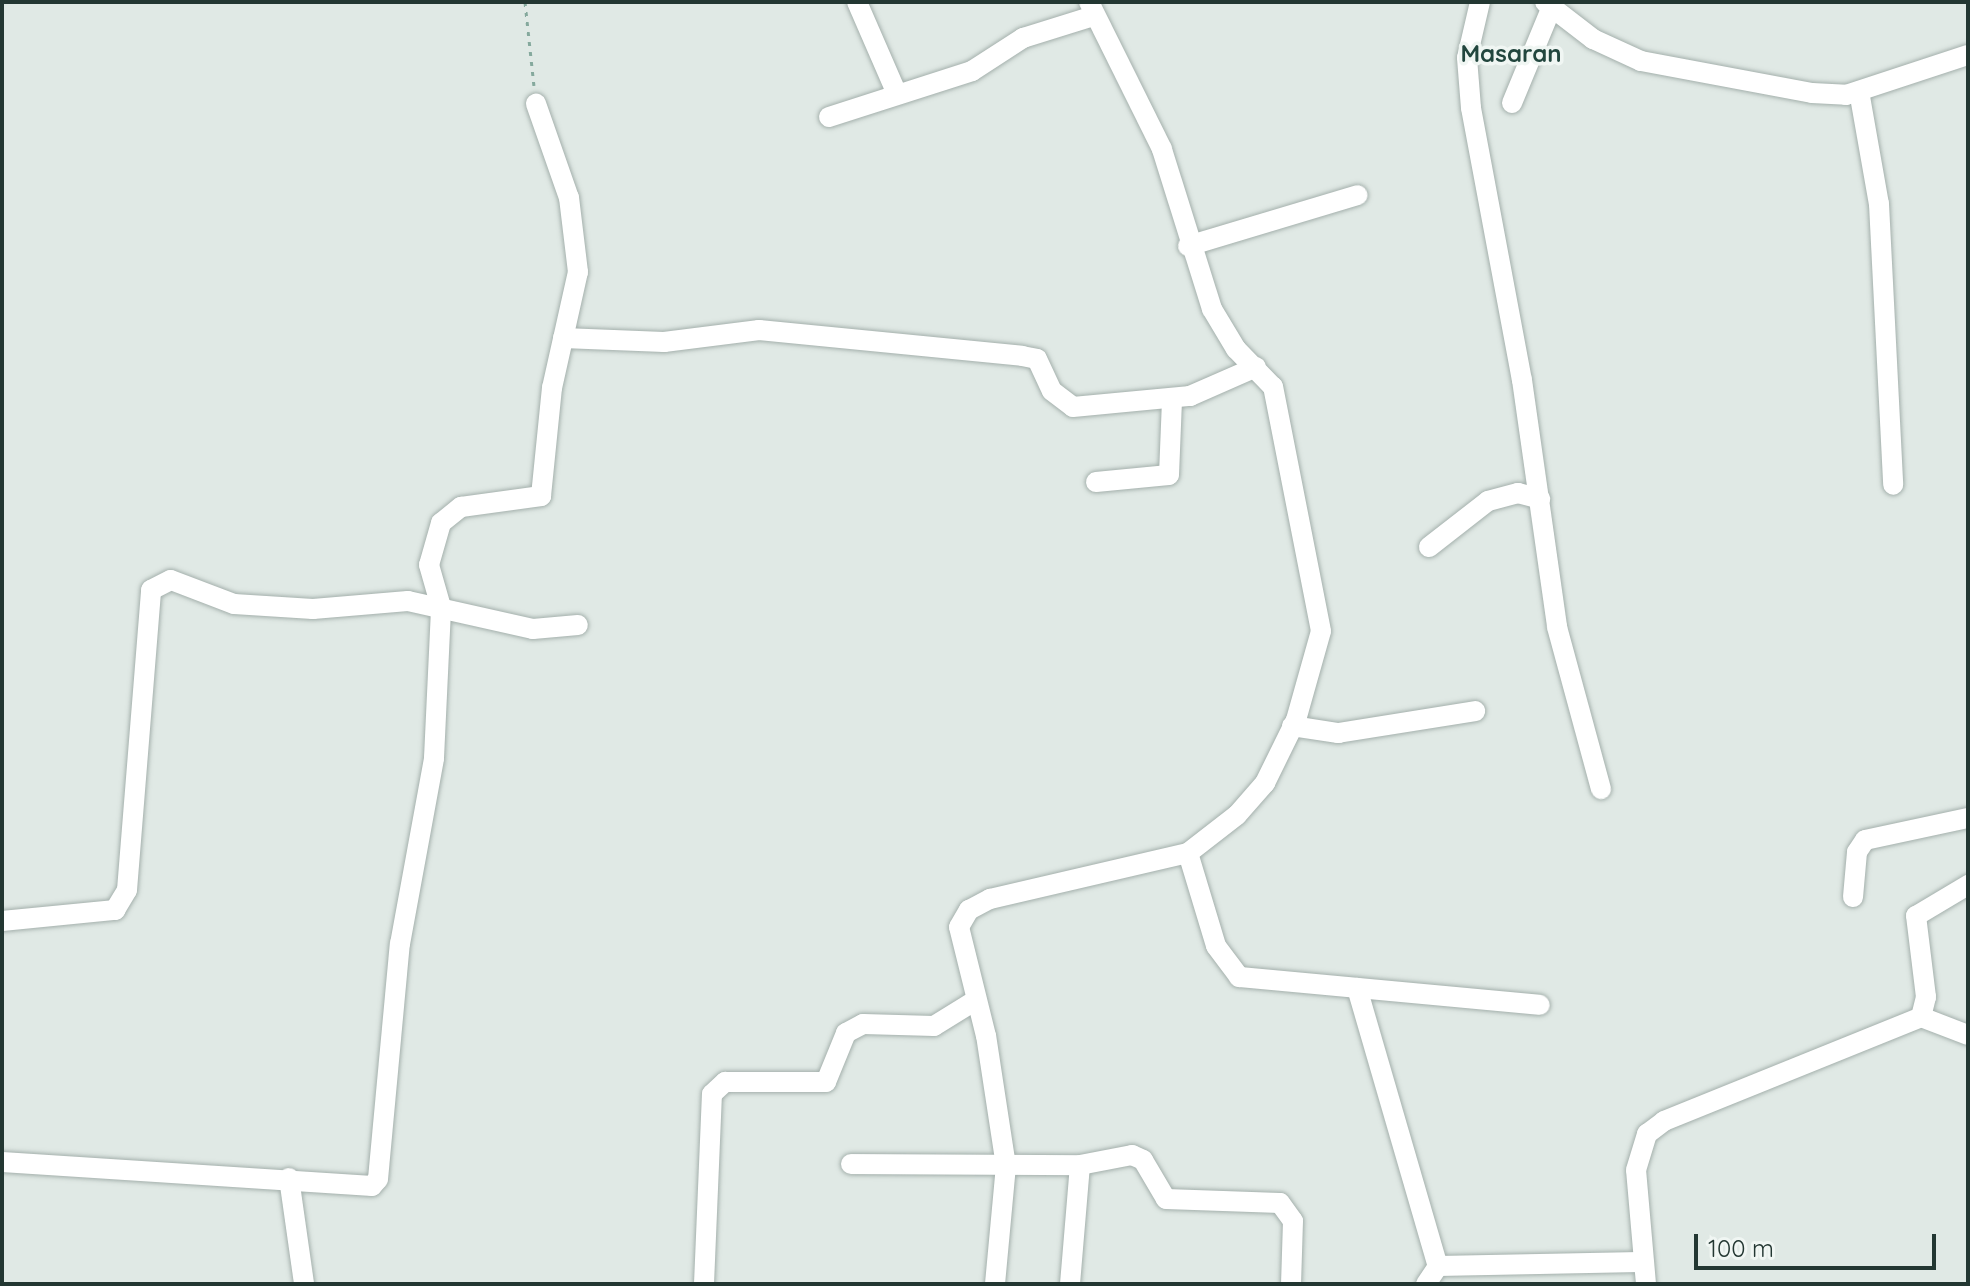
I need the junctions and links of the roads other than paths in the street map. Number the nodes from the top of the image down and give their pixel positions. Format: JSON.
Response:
{"nodes":[{"id":1,"x":857,"y":2,"type":"edge"},
{"id":2,"x":1480,"y":2,"type":"edge"},
{"id":3,"x":1548,"y":5,"type":"edge"},
{"id":4,"x":1091,"y":9,"type":"edge"},
{"id":5,"x":1968,"y":55,"type":"edge"},
{"id":6,"x":1859,"y":91,"type":"junction"},
{"id":7,"x":897,"y":94,"type":"junction"},
{"id":8,"x":1512,"y":103,"type":"dead end"},
{"id":9,"x":536,"y":104,"type":"road end"},
{"id":10,"x":829,"y":117,"type":"dead end"},
{"id":11,"x":1358,"y":195,"type":"dead end"},
{"id":12,"x":1188,"y":246,"type":"junction"},
{"id":13,"x":563,"y":338,"type":"junction"},
{"id":14,"x":1256,"y":367,"type":"junction"},
{"id":15,"x":1172,"y":399,"type":"junction"},
{"id":16,"x":1096,"y":482,"type":"dead end"},
{"id":17,"x":1893,"y":485,"type":"dead end"},
{"id":18,"x":1540,"y":499,"type":"junction"},
{"id":19,"x":1429,"y":547,"type":"dead end"},
{"id":20,"x":441,"y":607,"type":"junction"},
{"id":21,"x":578,"y":625,"type":"dead end"},
{"id":22,"x":1475,"y":711,"type":"dead end"},
{"id":23,"x":1292,"y":726,"type":"junction"},
{"id":24,"x":1601,"y":789,"type":"dead end"},
{"id":25,"x":1968,"y":818,"type":"edge"},
{"id":26,"x":1188,"y":853,"type":"junction"},
{"id":27,"x":1968,"y":885,"type":"edge"},
{"id":28,"x":1853,"y":897,"type":"dead end"},
{"id":29,"x":2,"y":921,"type":"edge"},
{"id":30,"x":1357,"y":988,"type":"junction"},
{"id":31,"x":976,"y":1000,"type":"junction"},
{"id":32,"x":1540,"y":1005,"type":"dead end"},
{"id":33,"x":1921,"y":1017,"type":"junction"},
{"id":34,"x":1968,"y":1035,"type":"edge"},
{"id":35,"x":2,"y":1162,"type":"edge"},
{"id":36,"x":851,"y":1164,"type":"dead end"},
{"id":37,"x":1080,"y":1165,"type":"junction"},
{"id":38,"x":1006,"y":1166,"type":"junction"},
{"id":39,"x":289,"y":1178,"type":"junction"},
{"id":40,"x":1640,"y":1262,"type":"junction"},
{"id":41,"x":1438,"y":1266,"type":"junction"},
{"id":42,"x":304,"y":1284,"type":"edge"},
{"id":43,"x":704,"y":1284,"type":"edge"},
{"id":44,"x":995,"y":1284,"type":"edge"},
{"id":45,"x":1070,"y":1284,"type":"edge"},
{"id":46,"x":1291,"y":1284,"type":"edge"},
{"id":47,"x":1426,"y":1284,"type":"edge"},
{"id":48,"x":1646,"y":1284,"type":"edge"}],
"edges":[{"from":1,"to":7,"type":"street"},
{"from":2,"to":18,"type":"street"},
{"from":3,"to":6,"type":"street"},
{"from":3,"to":8,"type":"street"},
{"from":4,"to":7,"type":"street"},
{"from":4,"to":12,"type":"street"},
{"from":5,"to":6,"type":"street"},
{"from":6,"to":17,"type":"street"},
{"from":7,"to":10,"type":"street"},
{"from":9,"to":13,"type":"street"},
{"from":11,"to":12,"type":"street"},
{"from":12,"to":14,"type":"street"},
{"from":13,"to":15,"type":"street"},
{"from":13,"to":20,"type":"street"},
{"from":14,"to":15,"type":"street"},
{"from":14,"to":23,"type":"street"},
{"from":15,"to":16,"type":"street"},
{"from":18,"to":19,"type":"street"},
{"from":18,"to":24,"type":"street"},
{"from":20,"to":21,"type":"street"},
{"from":20,"to":29,"type":"street"},
{"from":20,"to":39,"type":"street"},
{"from":22,"to":23,"type":"street"},
{"from":23,"to":26,"type":"street"},
{"from":25,"to":28,"type":"street"},
{"from":26,"to":30,"type":"street"},
{"from":26,"to":31,"type":"street"},
{"from":27,"to":33,"type":"street"},
{"from":30,"to":32,"type":"street"},
{"from":30,"to":41,"type":"street"},
{"from":31,"to":38,"type":"street"},
{"from":31,"to":43,"type":"street"},
{"from":33,"to":34,"type":"street"},
{"from":33,"to":40,"type":"street"},
{"from":35,"to":39,"type":"street"},
{"from":36,"to":38,"type":"street"},
{"from":37,"to":38,"type":"street"},
{"from":37,"to":45,"type":"street"},
{"from":37,"to":46,"type":"street"},
{"from":38,"to":44,"type":"street"},
{"from":39,"to":42,"type":"street"},
{"from":40,"to":41,"type":"street"},
{"from":40,"to":48,"type":"street"},
{"from":41,"to":47,"type":"street"}]}
